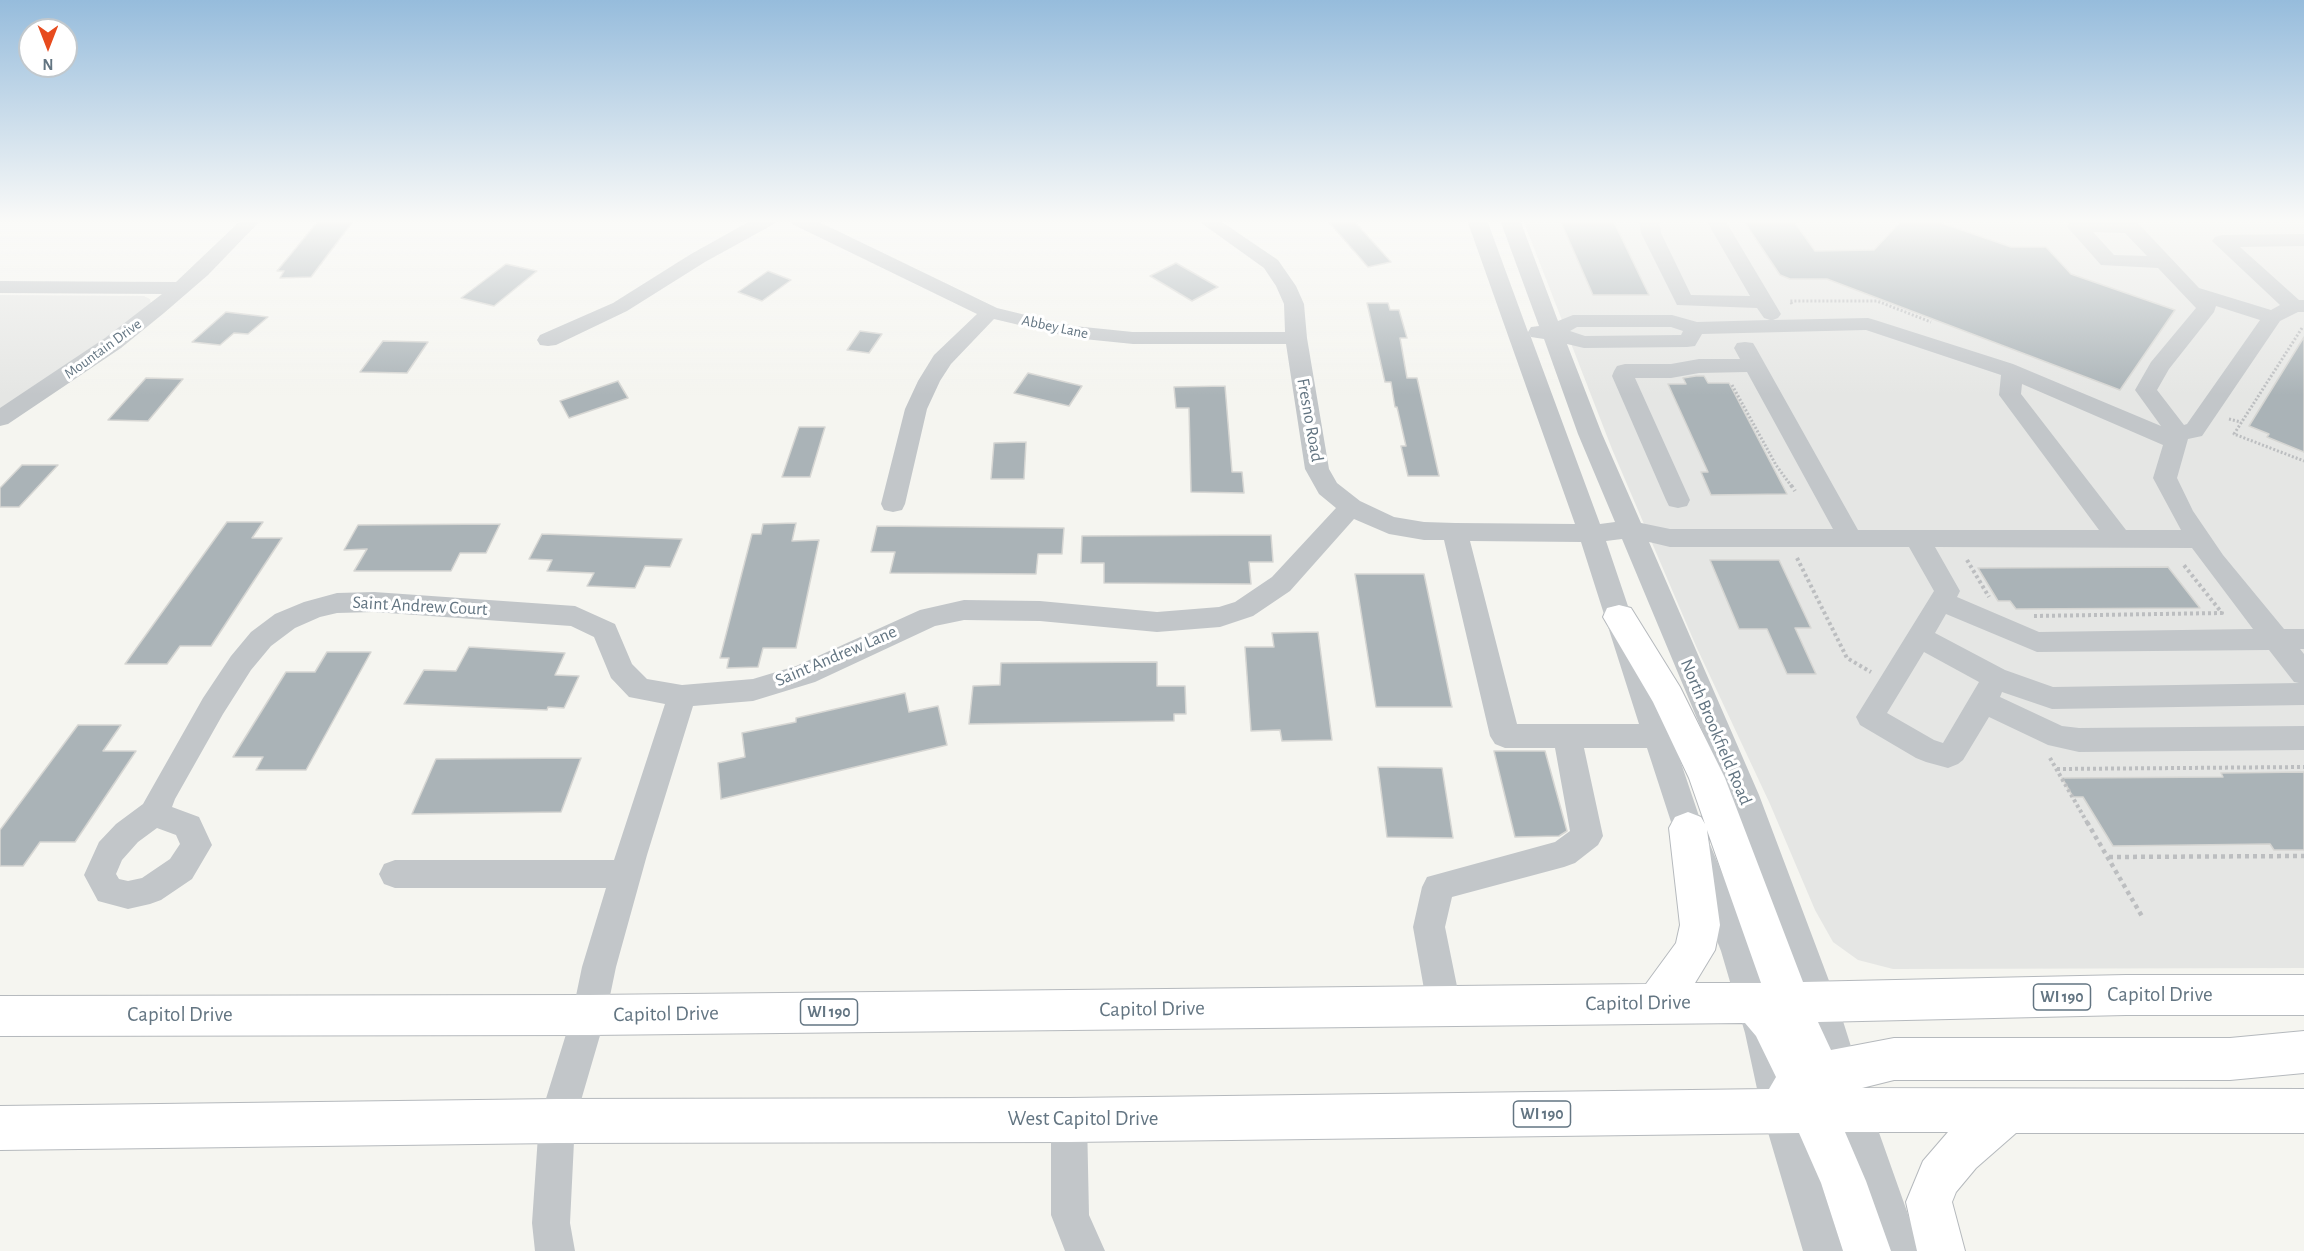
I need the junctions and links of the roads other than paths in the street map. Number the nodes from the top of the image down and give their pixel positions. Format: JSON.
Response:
{"nodes":[{"id":1,"x":190,"y":278,"type":"edge"},
{"id":2,"x":666,"y":278,"type":"edge"},
{"id":3,"x":920,"y":278,"type":"edge"},
{"id":4,"x":1281,"y":278,"type":"edge"},
{"id":5,"x":1498,"y":278,"type":"edge"},
{"id":6,"x":1532,"y":278,"type":"edge"},
{"id":7,"x":1673,"y":278,"type":"edge"},
{"id":8,"x":1751,"y":278,"type":"edge"},
{"id":9,"x":2179,"y":278,"type":"edge"},
{"id":10,"x":2266,"y":278,"type":"edge"},
{"id":11,"x":0,"y":287,"type":"edge"},
{"id":12,"x":180,"y":288,"type":"junction"},
{"id":13,"x":2192,"y":292,"type":"junction"},
{"id":14,"x":1765,"y":302,"type":"junction"},
{"id":15,"x":2299,"y":306,"type":"edge"},
{"id":16,"x":990,"y":312,"type":"junction"},
{"id":17,"x":2273,"y":317,"type":"junction"},
{"id":18,"x":1777,"y":326,"type":"junction"},
{"id":19,"x":1733,"y":327,"type":"junction"},
{"id":20,"x":1517,"y":332,"type":"junction"},
{"id":21,"x":1552,"y":333,"type":"junction"},
{"id":22,"x":1296,"y":338,"type":"junction"},
{"id":23,"x":548,"y":340,"type":"dead end"},
{"id":24,"x":1754,"y":365,"type":"junction"},
{"id":25,"x":2012,"y":372,"type":"junction"},
{"id":26,"x":0,"y":419,"type":"edge"},
{"id":27,"x":2177,"y":437,"type":"junction"},
{"id":28,"x":1678,"y":500,"type":"dead end"},
{"id":29,"x":893,"y":504,"type":"dead end"},
{"id":30,"x":1351,"y":507,"type":"junction"},
{"id":31,"x":1631,"y":530,"type":"junction"},
{"id":32,"x":1455,"y":532,"type":"junction"},
{"id":33,"x":1591,"y":533,"type":"junction"},
{"id":34,"x":1851,"y":539,"type":"junction"},
{"id":35,"x":1917,"y":539,"type":"junction"},
{"id":36,"x":2119,"y":539,"type":"junction"},
{"id":37,"x":2199,"y":539,"type":"junction"},
{"id":38,"x":1941,"y":601,"type":"junction"},
{"id":39,"x":1619,"y":617,"type":"junction"},
{"id":40,"x":1919,"y":637,"type":"junction"},
{"id":41,"x":2275,"y":639,"type":"junction"},
{"id":42,"x":2304,"y":639,"type":"edge"},
{"id":43,"x":2304,"y":674,"type":"edge"},
{"id":44,"x":1989,"y":690,"type":"junction"},
{"id":45,"x":2304,"y":694,"type":"edge"},
{"id":46,"x":682,"y":696,"type":"junction"},
{"id":47,"x":1567,"y":736,"type":"junction"},
{"id":48,"x":1658,"y":736,"type":"junction"},
{"id":49,"x":2304,"y":738,"type":"edge"},
{"id":50,"x":154,"y":813,"type":"dead end"},
{"id":51,"x":1688,"y":828,"type":"junction"},
{"id":52,"x":395,"y":874,"type":"dead end"},
{"id":53,"x":626,"y":874,"type":"junction"},
{"id":54,"x":2304,"y":994,"type":"edge"},
{"id":55,"x":1658,"y":1002,"type":"junction"},
{"id":56,"x":1788,"y":1002,"type":"junction"},
{"id":57,"x":1444,"y":1006,"type":"junction"},
{"id":58,"x":589,"y":1015,"type":"junction"},
{"id":59,"x":0,"y":1016,"type":"edge"},
{"id":60,"x":2304,"y":1052,"type":"edge"},
{"id":61,"x":1817,"y":1093,"type":"junction"},
{"id":62,"x":2008,"y":1110,"type":"junction"},
{"id":63,"x":2304,"y":1111,"type":"edge"},
{"id":64,"x":1069,"y":1120,"type":"junction"},
{"id":65,"x":557,"y":1121,"type":"junction"},
{"id":66,"x":0,"y":1128,"type":"edge"},
{"id":67,"x":555,"y":1251,"type":"edge"},
{"id":68,"x":1085,"y":1251,"type":"edge"},
{"id":69,"x":1823,"y":1251,"type":"edge"},
{"id":70,"x":1867,"y":1251,"type":"edge"},
{"id":71,"x":1901,"y":1251,"type":"edge"},
{"id":72,"x":1941,"y":1251,"type":"edge"}],
"edges":[{"from":1,"to":12,"type":"street","name":"Mountain Drive"},
{"from":2,"to":23,"type":"street"},
{"from":3,"to":16,"type":"street","name":"Abbey Lane"},
{"from":4,"to":22,"type":"street","name":"Fresno Road"},
{"from":5,"to":20,"type":"street","name":"North Brookfield Road"},
{"from":6,"to":21,"type":"street","name":"North Brookfield Road"},
{"from":7,"to":14,"type":"street"},
{"from":8,"to":14,"type":"street"},
{"from":9,"to":13,"type":"street"},
{"from":10,"to":15,"type":"street"},
{"from":11,"to":12,"type":"street"},
{"from":12,"to":26,"type":"street","name":"Mountain Drive"},
{"from":13,"to":17,"type":"street"},
{"from":13,"to":27,"type":"street"},
{"from":14,"to":18,"type":"street"},
{"from":15,"to":17,"type":"street"},
{"from":16,"to":22,"type":"street","name":"Abbey Lane"},
{"from":16,"to":29,"type":"street"},
{"from":17,"to":27,"type":"street"},
{"from":18,"to":19,"type":"street"},
{"from":18,"to":25,"type":"street"},
{"from":19,"to":21,"type":"street"},
{"from":19,"to":24,"type":"street"},
{"from":20,"to":21,"type":"street"},
{"from":20,"to":33,"type":"street","name":"North Brookfield Road"},
{"from":21,"to":31,"type":"street","name":"North Brookfield Road"},
{"from":22,"to":30,"type":"street","name":"Fresno Road"},
{"from":24,"to":28,"type":"street"},
{"from":24,"to":34,"type":"street"},
{"from":25,"to":27,"type":"street"},
{"from":25,"to":36,"type":"street"},
{"from":27,"to":37,"type":"street"},
{"from":30,"to":32,"type":"street","name":"Fresno Road"},
{"from":30,"to":46,"type":"street","name":"Saint Andrew Lane"},
{"from":31,"to":33,"type":"street","name":"Fresno Road"},
{"from":31,"to":34,"type":"street","name":"Fresno Road"},
{"from":31,"to":56,"type":"street","name":"North Brookfield Road"},
{"from":32,"to":33,"type":"street","name":"Fresno Road"},
{"from":32,"to":47,"type":"street"},
{"from":33,"to":39,"type":"street","name":"North Brookfield Road"},
{"from":34,"to":35,"type":"street","name":"Fresno Road"},
{"from":35,"to":36,"type":"street","name":"Fresno Road"},
{"from":35,"to":38,"type":"street"},
{"from":36,"to":37,"type":"street","name":"Fresno Road"},
{"from":37,"to":41,"type":"street"},
{"from":38,"to":40,"type":"street"},
{"from":38,"to":41,"type":"street"},
{"from":39,"to":48,"type":"street","name":"North Brookfield Road"},
{"from":39,"to":56,"type":"main road"},
{"from":40,"to":44,"type":"street"},
{"from":40,"to":44,"type":"street"},
{"from":41,"to":42,"type":"street"},
{"from":41,"to":43,"type":"street"},
{"from":44,"to":45,"type":"street"},
{"from":44,"to":49,"type":"street"},
{"from":46,"to":50,"type":"street","name":"Saint Andrew Court"},
{"from":46,"to":53,"type":"street"},
{"from":47,"to":48,"type":"street"},
{"from":47,"to":57,"type":"street"},
{"from":48,"to":51,"type":"street","name":"North Brookfield Road"},
{"from":51,"to":55,"type":"main road"},
{"from":51,"to":56,"type":"street","name":"North Brookfield Road"},
{"from":52,"to":53,"type":"street"},
{"from":53,"to":58,"type":"street"},
{"from":54,"to":56,"type":"main road","name":"Capitol Drive","number":"WI 190"},
{"from":55,"to":56,"type":"main road","name":"Capitol Drive","number":"WI 190"},
{"from":55,"to":57,"type":"main road","name":"Capitol Drive","number":"WI 190"},
{"from":56,"to":61,"type":"street","name":"North Brookfield Road"},
{"from":56,"to":61,"type":"main road"},
{"from":57,"to":58,"type":"main road","name":"Capitol Drive","number":"WI 190"},
{"from":58,"to":59,"type":"main road","name":"Capitol Drive","number":"WI 190"},
{"from":58,"to":65,"type":"street"},
{"from":60,"to":61,"type":"main road"},
{"from":61,"to":62,"type":"main road","number":"WI 190"},
{"from":61,"to":64,"type":"main road","name":"West Capitol Drive","number":"WI 190"},
{"from":61,"to":69,"type":"street","name":"North Brookfield Road"},
{"from":61,"to":70,"type":"main road"},
{"from":61,"to":71,"type":"street","name":"North Brookfield Road"},
{"from":62,"to":63,"type":"main road","number":"WI 190"},
{"from":62,"to":72,"type":"main road"},
{"from":64,"to":65,"type":"main road","name":"West Capitol Drive","number":"WI 190"},
{"from":64,"to":68,"type":"street"},
{"from":65,"to":66,"type":"main road","number":"WI 190"},
{"from":65,"to":67,"type":"street"}]}
